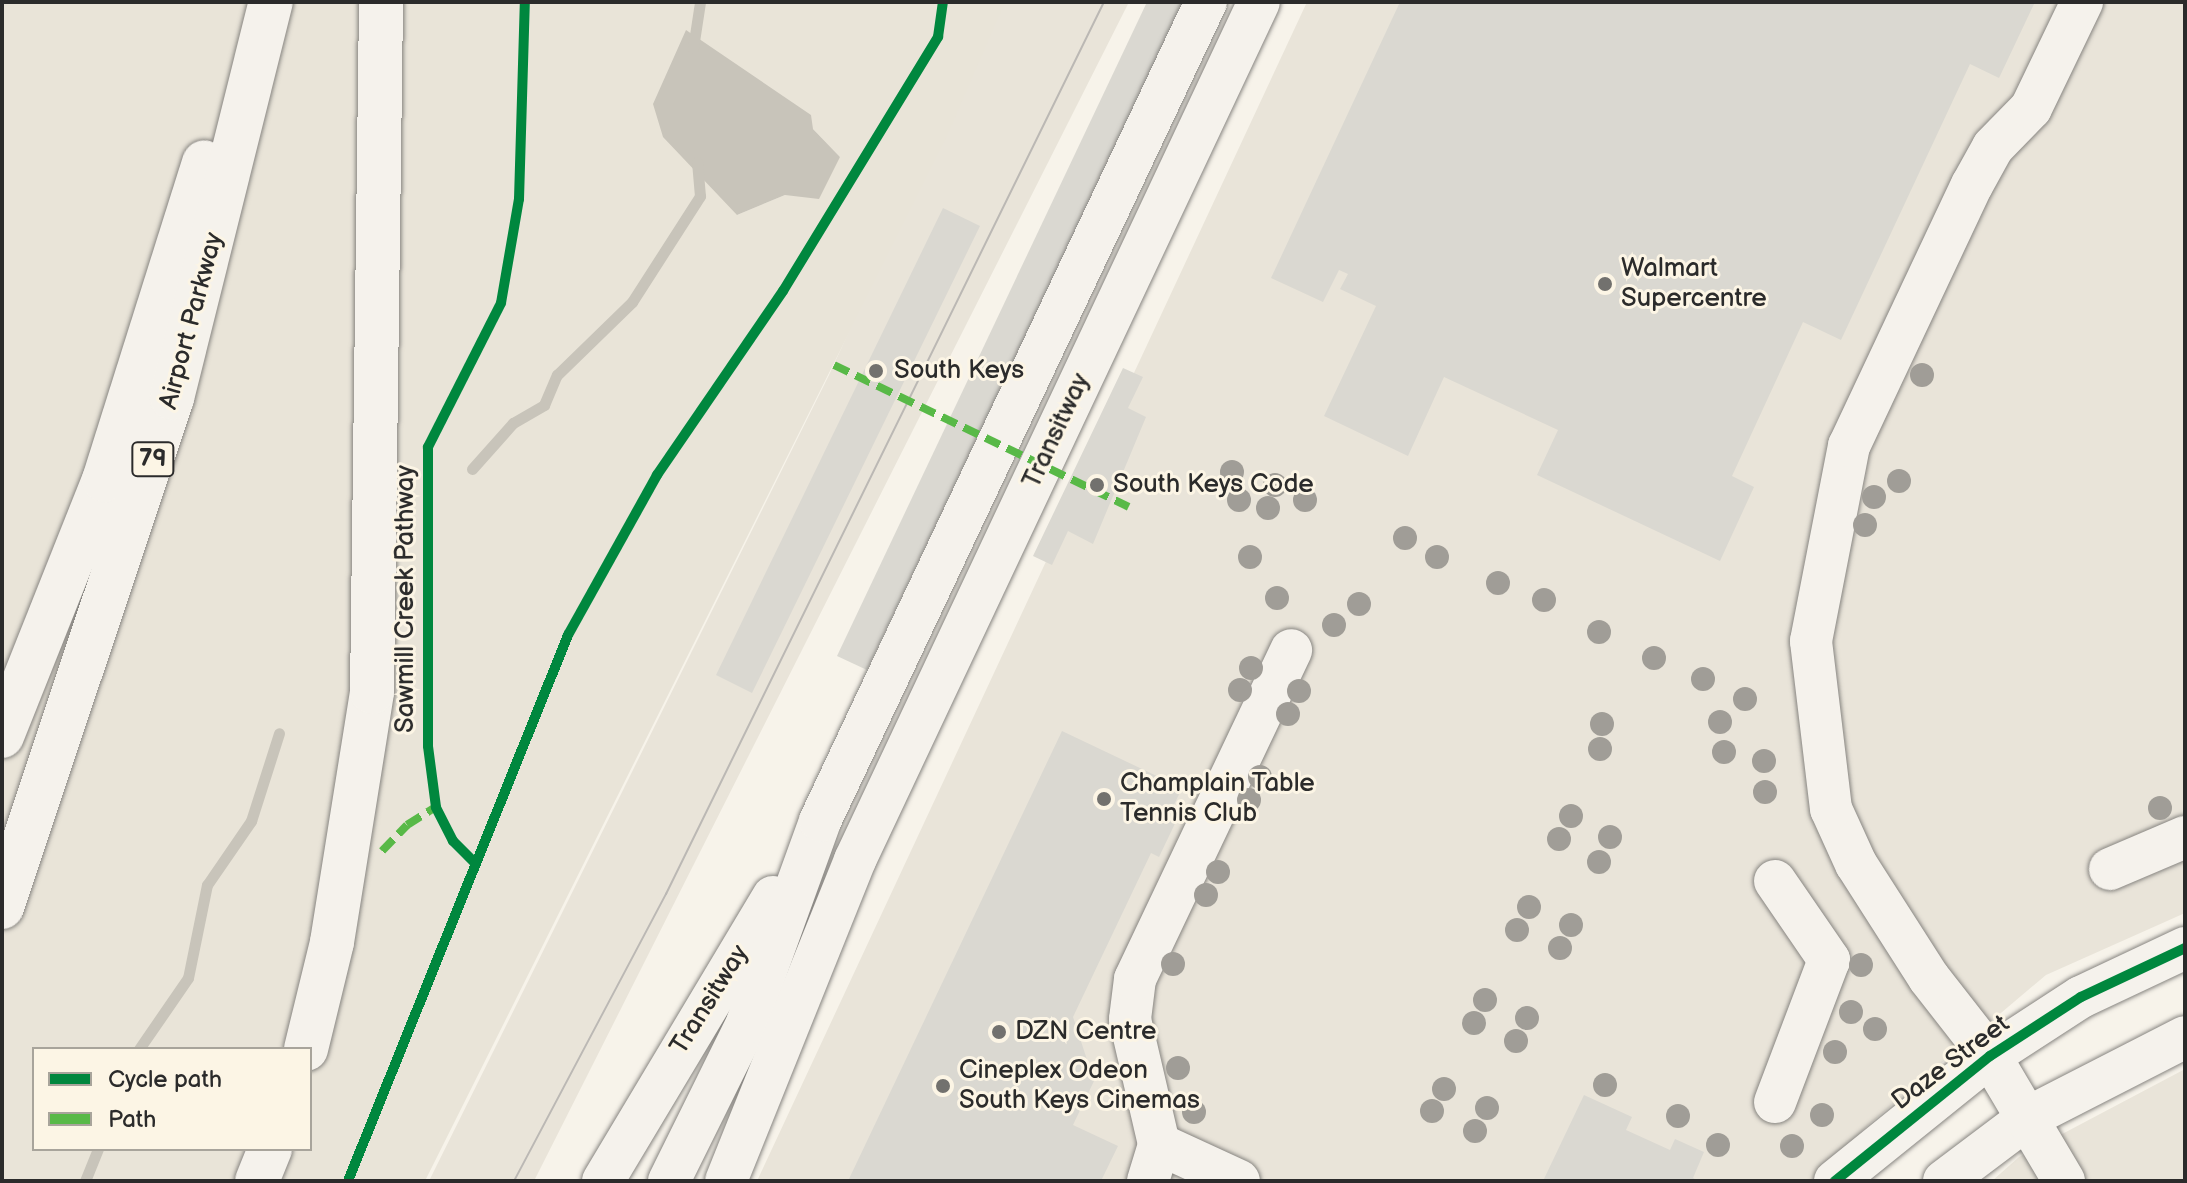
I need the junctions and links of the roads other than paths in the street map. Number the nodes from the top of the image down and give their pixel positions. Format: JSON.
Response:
{"nodes":[{"id":1,"x":250,"y":2,"type":"edge"},
{"id":2,"x":271,"y":2,"type":"edge"},
{"id":3,"x":381,"y":2,"type":"edge"},
{"id":4,"x":1206,"y":2,"type":"edge"},
{"id":5,"x":1259,"y":2,"type":"edge"},
{"id":6,"x":2082,"y":2,"type":"edge"},
{"id":7,"x":1291,"y":650,"type":"dead end"},
{"id":8,"x":2,"y":736,"type":"edge"},
{"id":9,"x":820,"y":821,"type":"junction"},
{"id":10,"x":2185,"y":837,"type":"edge"},
{"id":11,"x":855,"y":860,"type":"junction"},
{"id":12,"x":2110,"y":869,"type":"dead end"},
{"id":13,"x":1775,"y":881,"type":"dead end"},
{"id":14,"x":2,"y":907,"type":"edge"},
{"id":15,"x":2185,"y":948,"type":"edge"},
{"id":16,"x":747,"y":1023,"type":"junction"},
{"id":17,"x":2185,"y":1037,"type":"edge"},
{"id":18,"x":306,"y":1047,"type":"edge"},
{"id":19,"x":1990,"y":1056,"type":"junction"},
{"id":20,"x":1775,"y":1102,"type":"dead end"},
{"id":21,"x":2029,"y":1117,"type":"junction"},
{"id":22,"x":269,"y":1151,"type":"edge"},
{"id":23,"x":1154,"y":1163,"type":"edge"},
{"id":24,"x":257,"y":1181,"type":"edge"},
{"id":25,"x":603,"y":1181,"type":"edge"},
{"id":26,"x":669,"y":1181,"type":"edge"},
{"id":27,"x":726,"y":1181,"type":"edge"},
{"id":28,"x":1239,"y":1181,"type":"edge"},
{"id":29,"x":1835,"y":1181,"type":"edge"},
{"id":30,"x":1944,"y":1181,"type":"edge"},
{"id":31,"x":2064,"y":1181,"type":"edge"}],
"edges":[{"from":1,"to":8,"type":"highway"},
{"from":2,"to":14,"type":"highway","name":"Airport Parkway","number":"79"},
{"from":3,"to":18,"type":"highway"},
{"from":4,"to":9,"type":"street","name":"Transitway"},
{"from":5,"to":11,"type":"street","name":"Transitway"},
{"from":6,"to":19,"type":"street"},
{"from":7,"to":23,"type":"street"},
{"from":9,"to":16,"type":"street","name":"Transitway"},
{"from":9,"to":25,"type":"street","name":"Transitway"},
{"from":10,"to":12,"type":"street"},
{"from":11,"to":16,"type":"street","name":"Transitway"},
{"from":11,"to":27,"type":"street","name":"Transitway"},
{"from":13,"to":20,"type":"street"},
{"from":15,"to":19,"type":"street","name":"Daze Street"},
{"from":16,"to":26,"type":"street","name":"Transitway"},
{"from":17,"to":21,"type":"street"},
{"from":19,"to":21,"type":"street"},
{"from":19,"to":29,"type":"street","name":"Daze Street"},
{"from":21,"to":30,"type":"street"},
{"from":21,"to":31,"type":"street"},
{"from":22,"to":24,"type":"highway"},
{"from":23,"to":28,"type":"street"}]}
